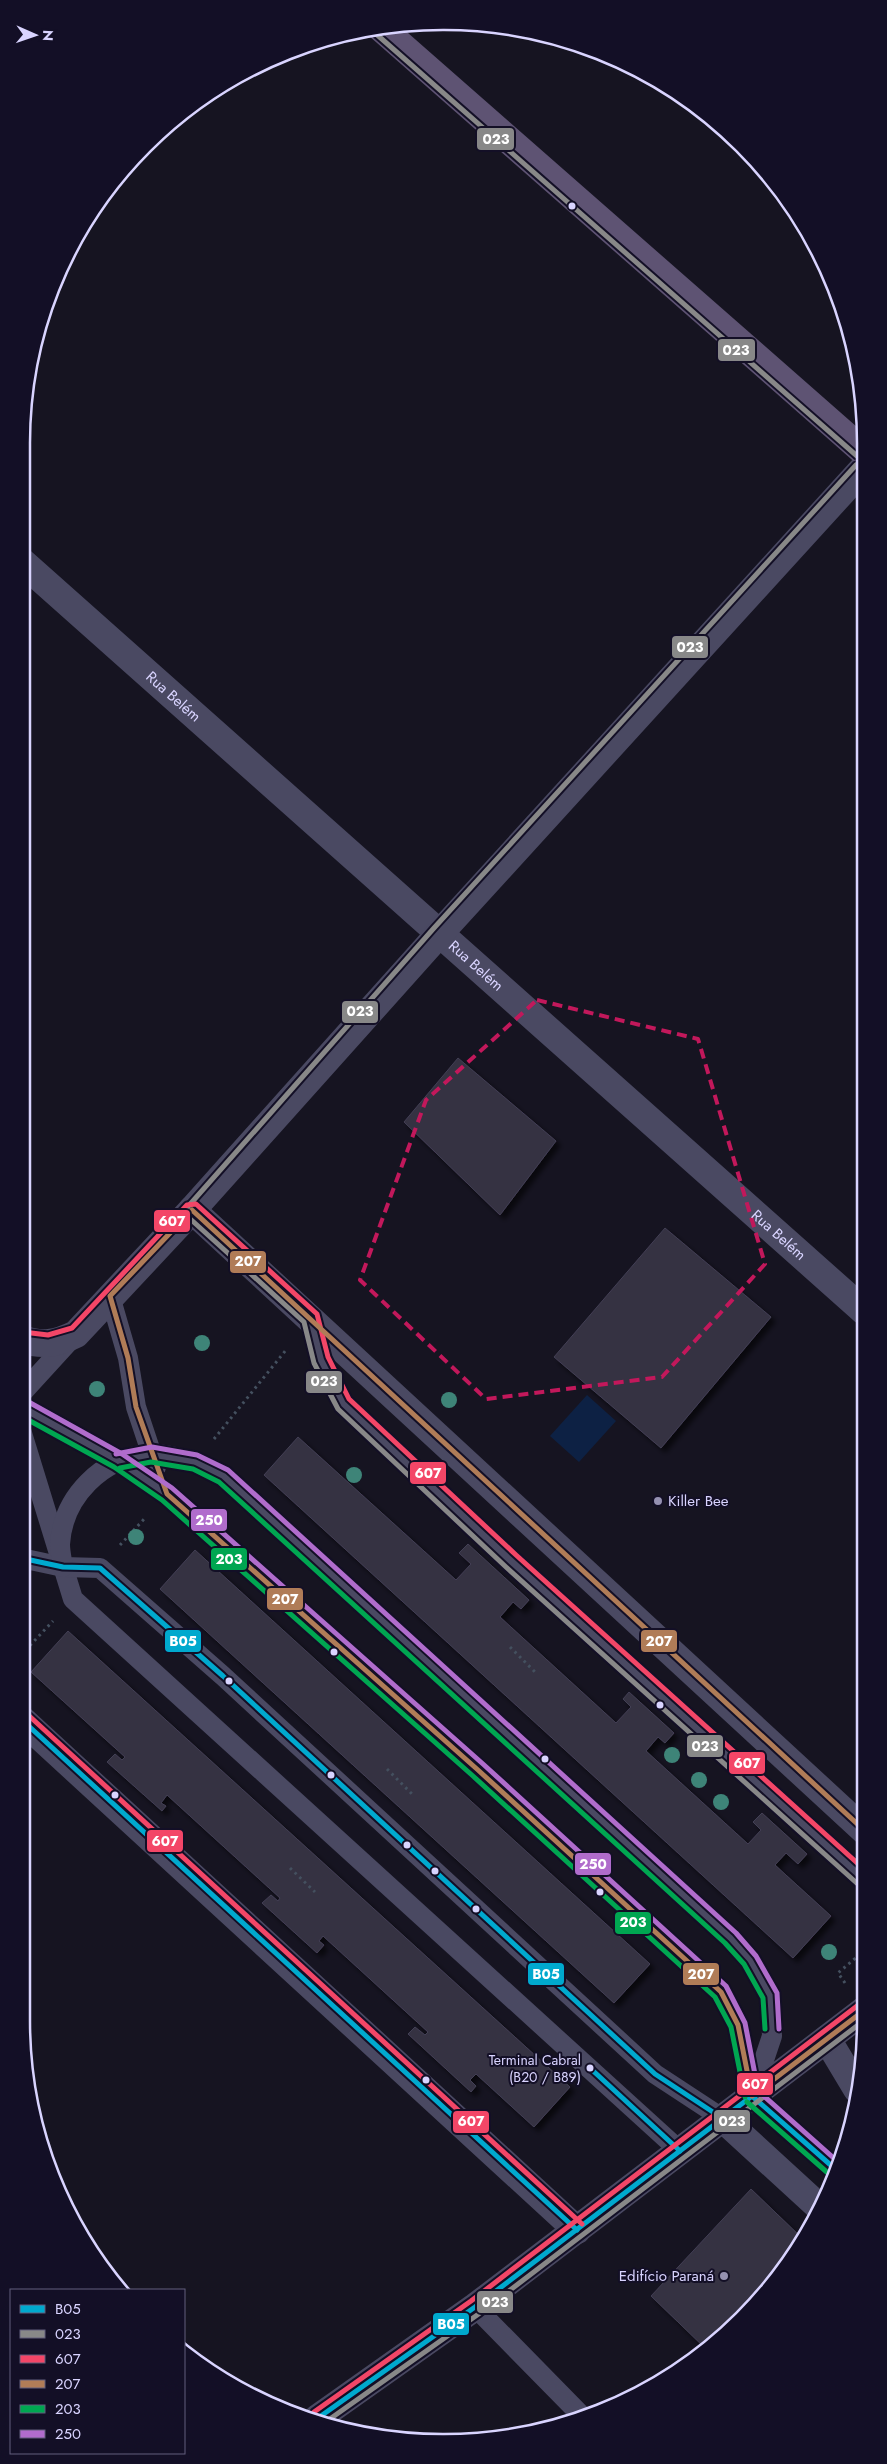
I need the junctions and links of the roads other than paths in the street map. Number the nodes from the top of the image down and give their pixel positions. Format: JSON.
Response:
{"nodes":[{"id":1,"x":388,"y":34,"type":"edge"},
{"id":2,"x":857,"y":446,"type":"edge"},
{"id":3,"x":857,"y":475,"type":"edge"},
{"id":4,"x":30,"y":570,"type":"edge"},
{"id":5,"x":440,"y":933,"type":"junction"},
{"id":6,"x":192,"y":1210,"type":"junction"},
{"id":7,"x":110,"y":1296,"type":"junction"},
{"id":8,"x":857,"y":1304,"type":"edge"},
{"id":9,"x":311,"y":1318,"type":"junction"},
{"id":10,"x":76,"y":1334,"type":"junction"},
{"id":11,"x":30,"y":1342,"type":"edge"},
{"id":12,"x":30,"y":1384,"type":"edge"},
{"id":13,"x":30,"y":1412,"type":"edge"},
{"id":14,"x":150,"y":1454,"type":"junction"},
{"id":15,"x":30,"y":1459,"type":"edge"},
{"id":16,"x":118,"y":1461,"type":"junction"},
{"id":17,"x":167,"y":1494,"type":"junction"},
{"id":18,"x":30,"y":1560,"type":"edge"},
{"id":19,"x":64,"y":1568,"type":"junction"},
{"id":20,"x":30,"y":1726,"type":"edge"},
{"id":21,"x":857,"y":1824,"type":"edge"},
{"id":22,"x":857,"y":1873,"type":"edge"},
{"id":23,"x":857,"y":2016,"type":"edge"},
{"id":24,"x":827,"y":2039,"type":"junction"},
{"id":25,"x":852,"y":2081,"type":"edge"},
{"id":26,"x":752,"y":2096,"type":"junction"},
{"id":27,"x":722,"y":2118,"type":"junction"},
{"id":28,"x":680,"y":2151,"type":"junction"},
{"id":29,"x":831,"y":2165,"type":"edge"},
{"id":30,"x":814,"y":2202,"type":"edge"},
{"id":31,"x":577,"y":2230,"type":"junction"},
{"id":32,"x":475,"y":2307,"type":"junction"},
{"id":33,"x":578,"y":2411,"type":"edge"},
{"id":34,"x":322,"y":2415,"type":"edge"}],
"edges":[{"from":1,"to":2,"type":"main road"},
{"from":3,"to":5,"type":"street"},
{"from":4,"to":5,"type":"street","name":"Rua Belém"},
{"from":5,"to":6,"type":"street"},
{"from":5,"to":8,"type":"street","name":"Rua Belém"},
{"from":6,"to":7,"type":"street"},
{"from":6,"to":9,"type":"street"},
{"from":7,"to":10,"type":"street"},
{"from":7,"to":14,"type":"lane"},
{"from":9,"to":21,"type":"street"},
{"from":9,"to":22,"type":"lane"},
{"from":10,"to":11,"type":"street"},
{"from":10,"to":12,"type":"lane"},
{"from":13,"to":16,"type":"lane"},
{"from":14,"to":16,"type":"lane"},
{"from":14,"to":17,"type":"lane"},
{"from":14,"to":26,"type":"lane"},
{"from":15,"to":19,"type":"lane"},
{"from":16,"to":17,"type":"lane"},
{"from":16,"to":19,"type":"lane"},
{"from":17,"to":26,"type":"lane"},
{"from":18,"to":19,"type":"lane"},
{"from":19,"to":27,"type":"lane"},
{"from":19,"to":28,"type":"lane"},
{"from":20,"to":31,"type":"street"},
{"from":23,"to":24,"type":"street"},
{"from":24,"to":25,"type":"street"},
{"from":24,"to":26,"type":"street"},
{"from":26,"to":27,"type":"street"},
{"from":26,"to":29,"type":"lane"},
{"from":27,"to":28,"type":"street"},
{"from":27,"to":30,"type":"street"},
{"from":28,"to":31,"type":"street"},
{"from":31,"to":32,"type":"street"},
{"from":32,"to":33,"type":"lane"},
{"from":32,"to":34,"type":"street"}]}
